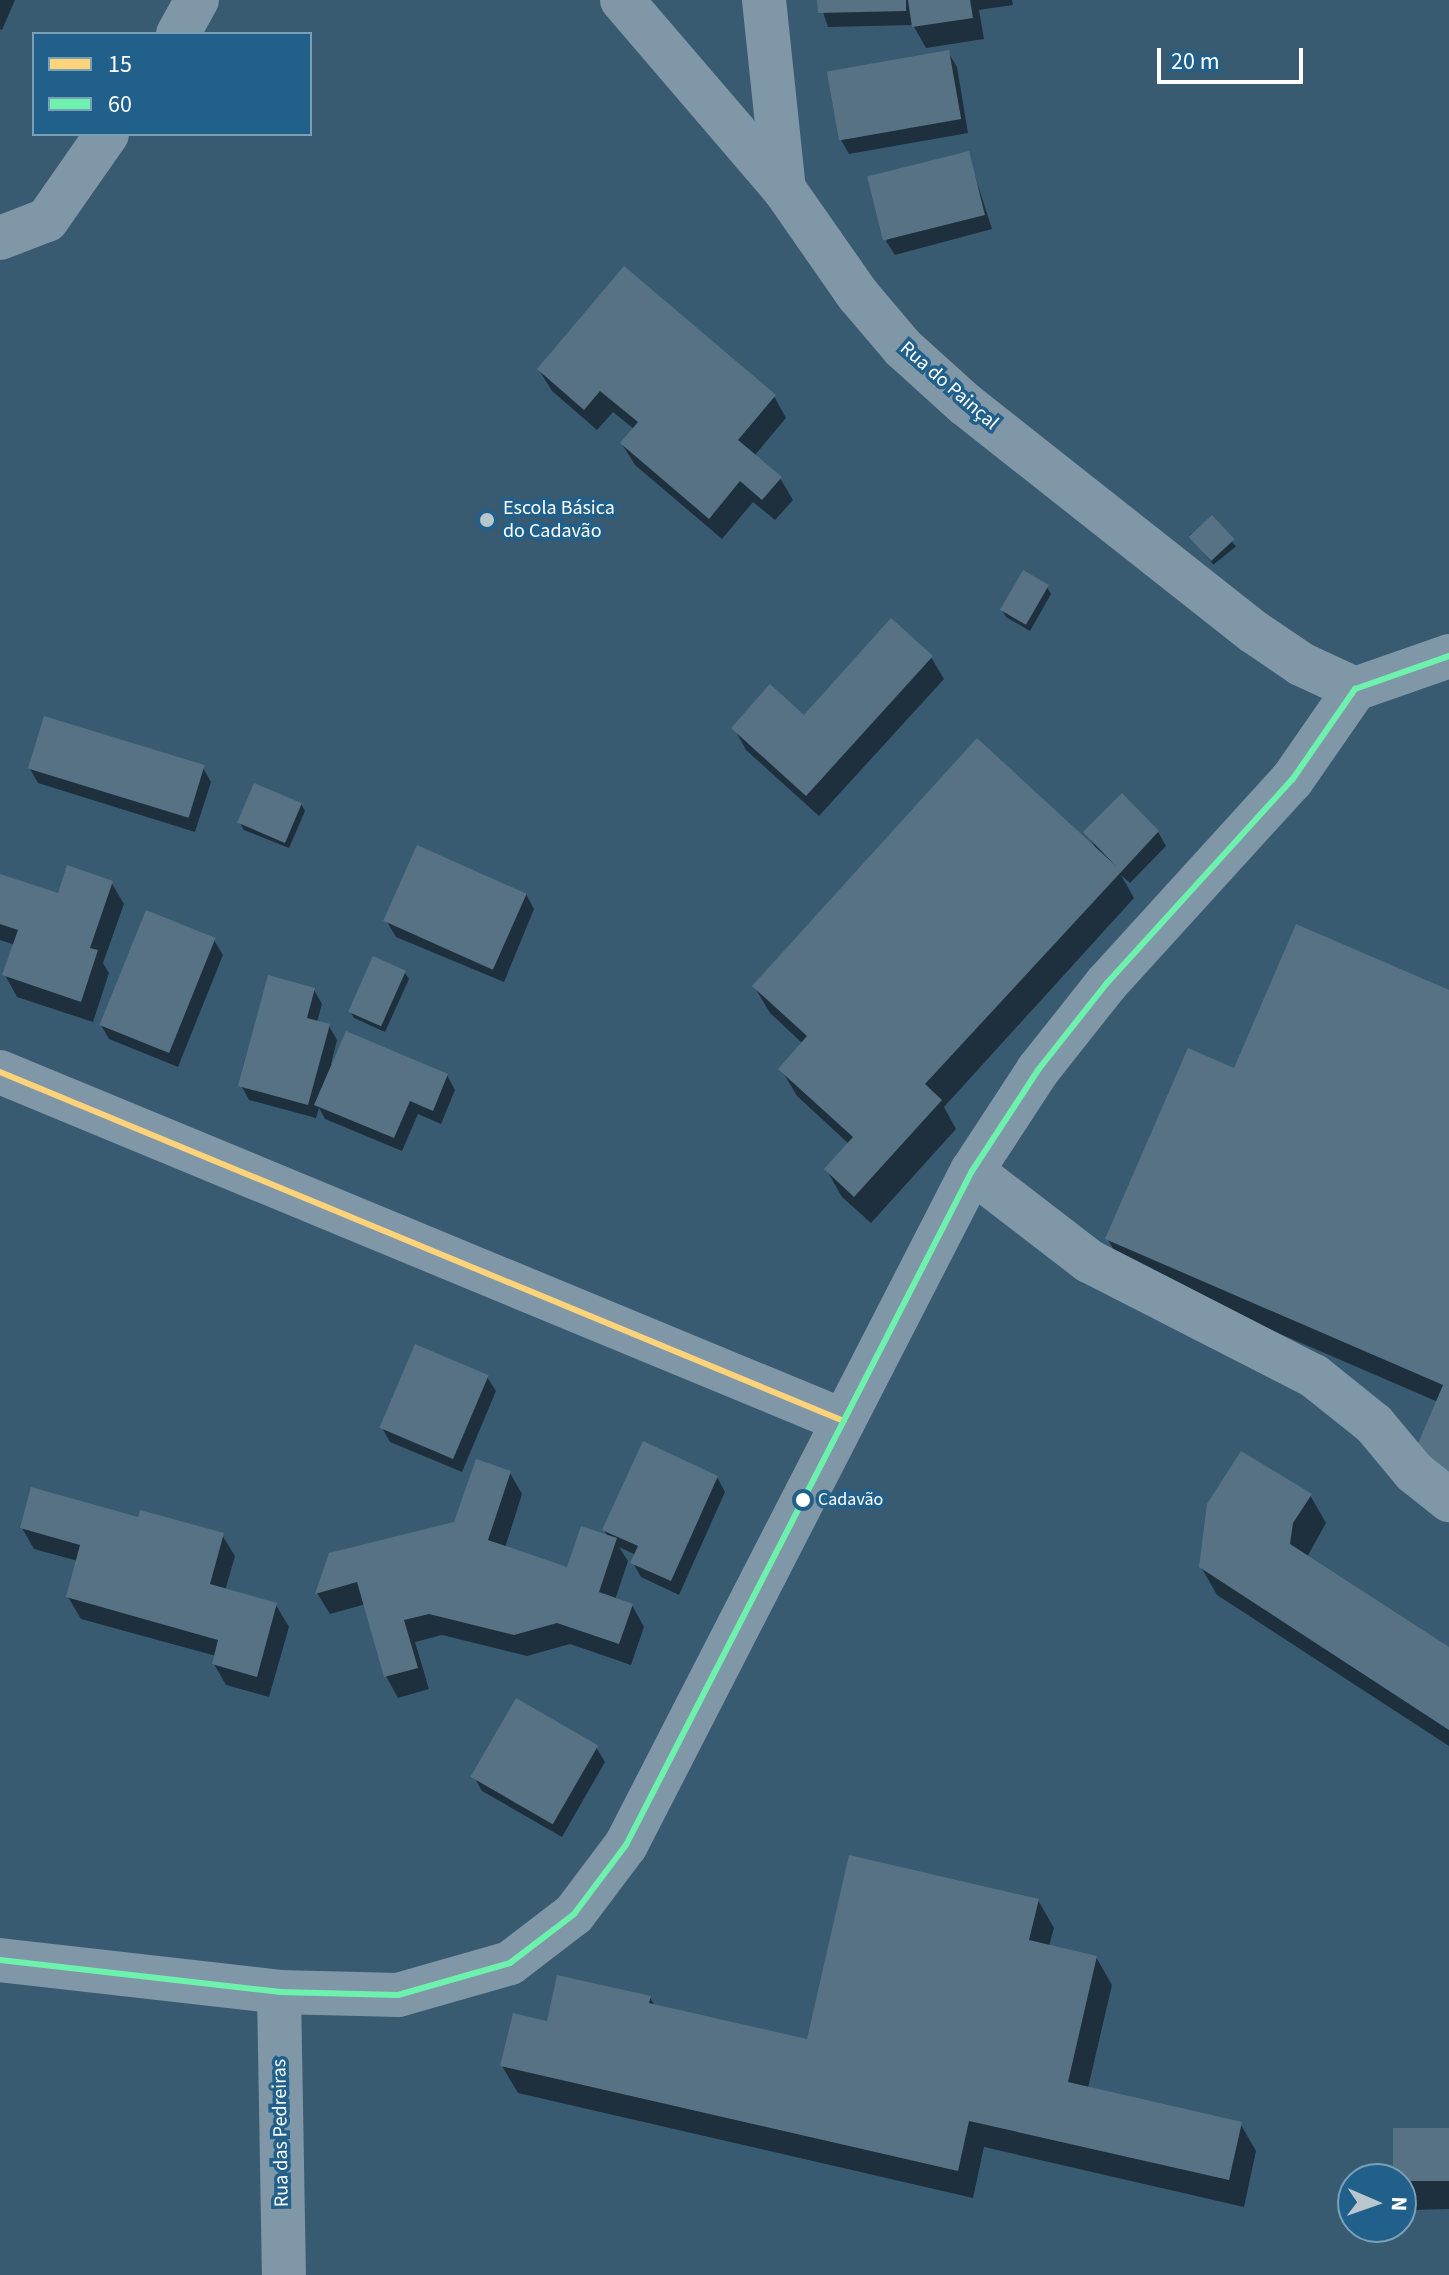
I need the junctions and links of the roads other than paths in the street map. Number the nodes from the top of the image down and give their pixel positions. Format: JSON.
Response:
{"nodes":[{"id":1,"x":197,"y":0,"type":"edge"},
{"id":2,"x":622,"y":0,"type":"edge"},
{"id":3,"x":764,"y":0,"type":"edge"},
{"id":4,"x":179,"y":32,"type":"edge"},
{"id":5,"x":106,"y":136,"type":"edge"},
{"id":6,"x":784,"y":189,"type":"junction"},
{"id":7,"x":0,"y":238,"type":"edge"},
{"id":8,"x":1449,"y":656,"type":"edge"},
{"id":9,"x":1355,"y":689,"type":"junction"},
{"id":10,"x":0,"y":1072,"type":"edge"},
{"id":11,"x":972,"y":1171,"type":"junction"},
{"id":12,"x":844,"y":1421,"type":"junction"},
{"id":13,"x":1449,"y":1500,"type":"edge"},
{"id":14,"x":0,"y":1960,"type":"edge"},
{"id":15,"x":279,"y":1992,"type":"junction"},
{"id":16,"x":284,"y":2275,"type":"edge"}],
"edges":[{"from":1,"to":4,"type":"street"},
{"from":2,"to":6,"type":"street","name":"Rua do Painçal"},
{"from":3,"to":6,"type":"street"},
{"from":5,"to":7,"type":"street"},
{"from":6,"to":9,"type":"street","name":"Rua do Painçal"},
{"from":8,"to":9,"type":"street"},
{"from":9,"to":11,"type":"street"},
{"from":10,"to":12,"type":"street"},
{"from":11,"to":12,"type":"street"},
{"from":11,"to":13,"type":"street"},
{"from":12,"to":15,"type":"street"},
{"from":14,"to":15,"type":"street"},
{"from":15,"to":16,"type":"street","name":"Rua das Pedreiras"}]}
